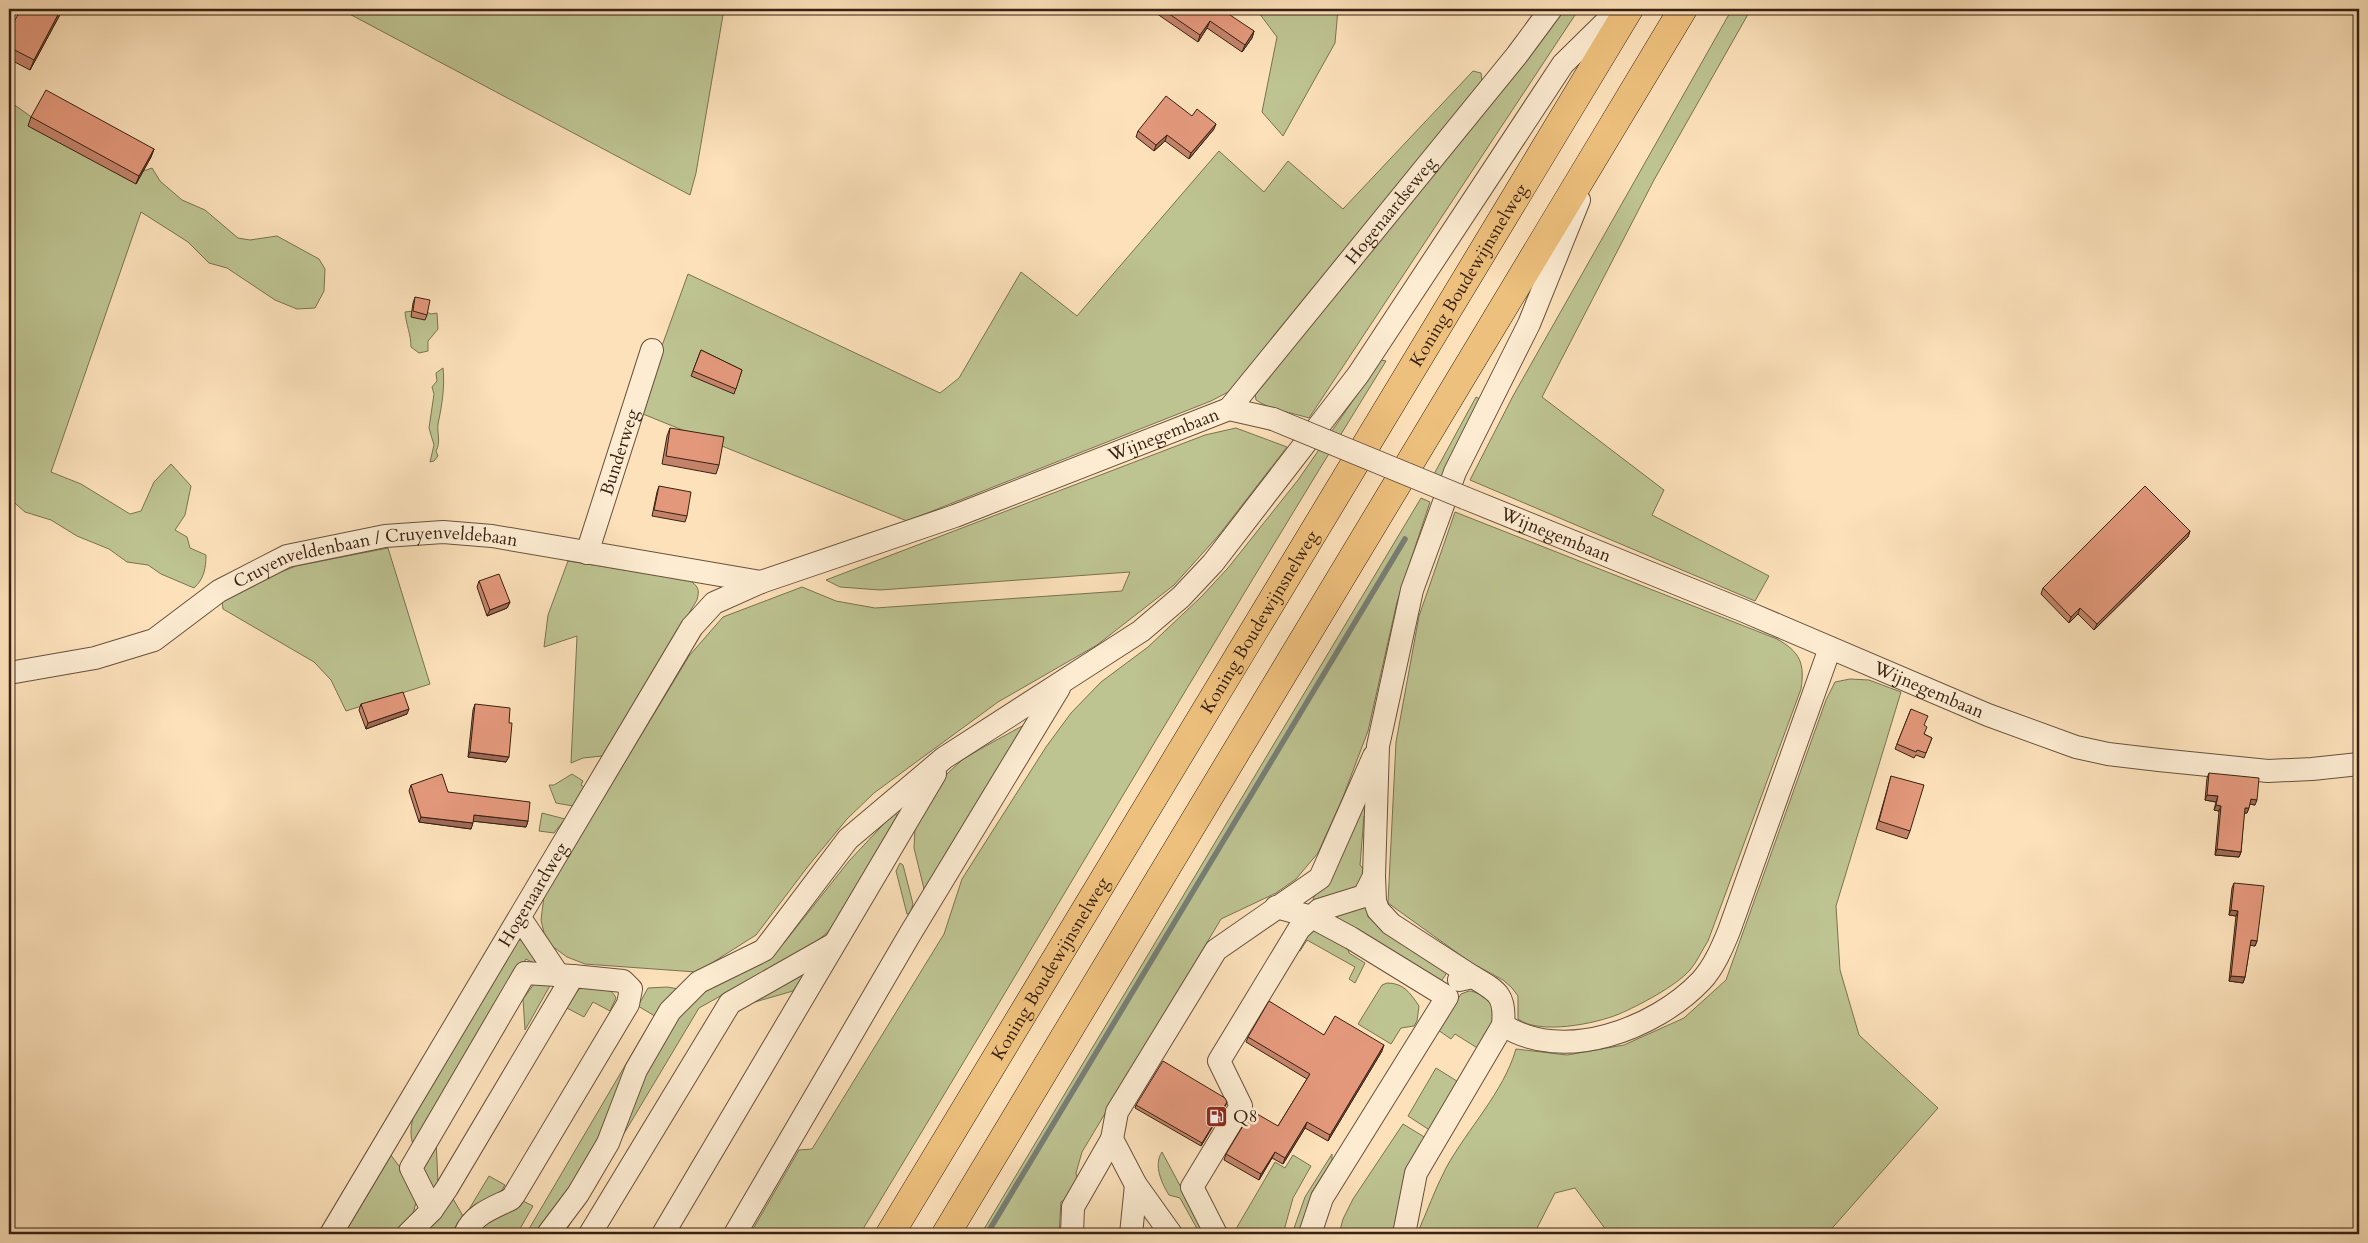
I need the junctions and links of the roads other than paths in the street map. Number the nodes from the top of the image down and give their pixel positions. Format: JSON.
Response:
{"nodes":[{"id":1,"x":1551,"y":9,"type":"edge"},
{"id":2,"x":1619,"y":9,"type":"edge"},
{"id":3,"x":1629,"y":9,"type":"edge"},
{"id":4,"x":1683,"y":9,"type":"edge"},
{"id":5,"x":1600,"y":148,"type":"junction"},
{"id":6,"x":652,"y":350,"type":"dead end"},
{"id":7,"x":1229,"y":409,"type":"junction"},
{"id":8,"x":587,"y":553,"type":"junction"},
{"id":9,"x":762,"y":582,"type":"junction"},
{"id":10,"x":1830,"y":648,"type":"junction"},
{"id":11,"x":9,"y":673,"type":"edge"},
{"id":12,"x":1061,"y":685,"type":"junction"},
{"id":13,"x":1378,"y":746,"type":"junction"},
{"id":14,"x":944,"y":758,"type":"junction"},
{"id":15,"x":2359,"y":764,"type":"edge"},
{"id":16,"x":1374,"y":876,"type":"junction"},
{"id":17,"x":1276,"y":907,"type":"junction"},
{"id":18,"x":1312,"y":917,"type":"junction"},
{"id":19,"x":520,"y":918,"type":"junction"},
{"id":20,"x":835,"y":944,"type":"junction"},
{"id":21,"x":566,"y":976,"type":"junction"},
{"id":22,"x":1473,"y":977,"type":"junction"},
{"id":23,"x":1447,"y":997,"type":"junction"},
{"id":24,"x":1503,"y":1025,"type":"junction"},
{"id":25,"x":1112,"y":1139,"type":"junction"},
{"id":26,"x":387,"y":1140,"type":"junction"},
{"id":27,"x":411,"y":1168,"type":"junction"},
{"id":28,"x":1136,"y":1185,"type":"junction"},
{"id":29,"x":432,"y":1210,"type":"junction"},
{"id":30,"x":331,"y":1234,"type":"edge"},
{"id":31,"x":408,"y":1234,"type":"edge"},
{"id":32,"x":465,"y":1234,"type":"edge"},
{"id":33,"x":548,"y":1234,"type":"edge"},
{"id":34,"x":590,"y":1234,"type":"edge"},
{"id":35,"x":663,"y":1234,"type":"edge"},
{"id":36,"x":735,"y":1234,"type":"edge"},
{"id":37,"x":890,"y":1234,"type":"edge"},
{"id":38,"x":946,"y":1234,"type":"edge"},
{"id":39,"x":1072,"y":1234,"type":"edge"},
{"id":40,"x":1131,"y":1234,"type":"edge"},
{"id":41,"x":1171,"y":1234,"type":"edge"},
{"id":42,"x":1216,"y":1234,"type":"edge"},
{"id":43,"x":1310,"y":1234,"type":"edge"},
{"id":44,"x":1404,"y":1234,"type":"edge"}],
"edges":[{"from":1,"to":7,"type":"street","name":"Hogenaardseweg"},
{"from":2,"to":12,"type":"street"},
{"from":3,"to":37,"type":"highway","name":"Koning Boudewijnsnelweg"},
{"from":4,"to":5,"type":"highway"},
{"from":5,"to":13,"type":"street"},
{"from":5,"to":38,"type":"highway"},
{"from":6,"to":8,"type":"street","name":"Bunderweg"},
{"from":7,"to":9,"type":"street","name":"Wijnegembaan"},
{"from":7,"to":10,"type":"street","name":"Wijnegembaan","bridge":true},
{"from":8,"to":9,"type":"street","name":"Cruyenveldenbaan / Cruyenveldebaan"},
{"from":8,"to":11,"type":"street","name":"Cruyenveldenbaan / Cruyenveldebaan"},
{"from":9,"to":19,"type":"street","name":"Hogenaardweg"},
{"from":10,"to":15,"type":"street","name":"Wijnegembaan"},
{"from":10,"to":24,"type":"street"},
{"from":12,"to":14,"type":"street"},
{"from":12,"to":36,"type":"street"},
{"from":13,"to":16,"type":"street"},
{"from":13,"to":17,"type":"street"},
{"from":14,"to":20,"type":"street"},
{"from":14,"to":33,"type":"street"},
{"from":16,"to":18,"type":"street"},
{"from":16,"to":22,"type":"street"},
{"from":17,"to":18,"type":"street"},
{"from":17,"to":25,"type":"street"},
{"from":18,"to":23,"type":"street"},
{"from":18,"to":42,"type":"street"},
{"from":19,"to":21,"type":"street"},
{"from":19,"to":26,"type":"street","name":"Hogenaardweg"},
{"from":20,"to":34,"type":"street"},
{"from":20,"to":35,"type":"street"},
{"from":21,"to":27,"type":"street"},
{"from":21,"to":29,"type":"street"},
{"from":21,"to":32,"type":"street"},
{"from":22,"to":23,"type":"street"},
{"from":22,"to":24,"type":"street"},
{"from":23,"to":43,"type":"street"},
{"from":24,"to":44,"type":"street"},
{"from":25,"to":28,"type":"street"},
{"from":25,"to":39,"type":"street"},
{"from":26,"to":27,"type":"street"},
{"from":26,"to":30,"type":"street","name":"Hogenaardweg"},
{"from":27,"to":29,"type":"street"},
{"from":28,"to":40,"type":"street"},
{"from":28,"to":41,"type":"street"},
{"from":29,"to":31,"type":"street"}]}
